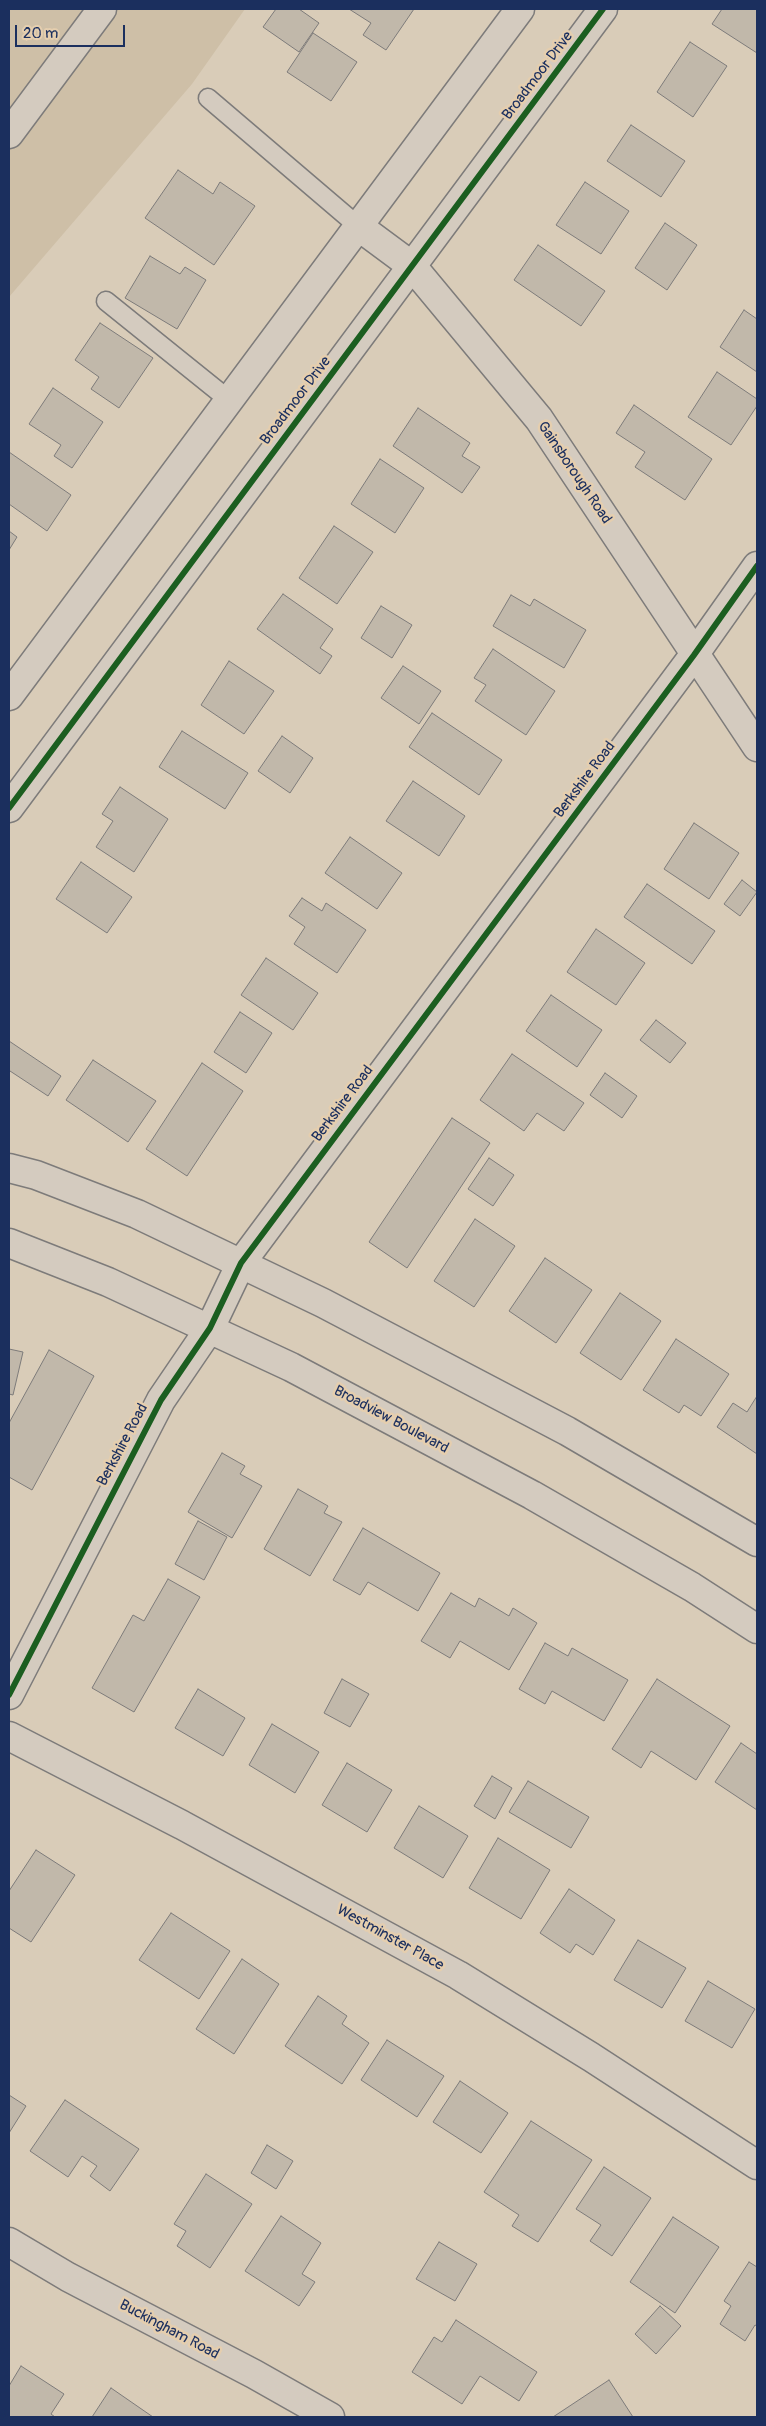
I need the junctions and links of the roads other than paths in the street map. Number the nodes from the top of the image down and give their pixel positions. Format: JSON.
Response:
{"nodes":[{"id":1,"x":102,"y":9,"type":"edge"},
{"id":2,"x":520,"y":9,"type":"edge"},
{"id":3,"x":603,"y":9,"type":"edge"},
{"id":4,"x":208,"y":98,"type":"dead end"},
{"id":5,"x":9,"y":134,"type":"edge"},
{"id":6,"x":358,"y":226,"type":"junction"},
{"id":7,"x":412,"y":266,"type":"junction"},
{"id":8,"x":106,"y":301,"type":"dead end"},
{"id":9,"x":229,"y":400,"type":"junction"},
{"id":10,"x":757,"y":566,"type":"edge"},
{"id":11,"x":694,"y":655,"type":"junction"},
{"id":12,"x":9,"y":696,"type":"edge"},
{"id":13,"x":757,"y":747,"type":"edge"},
{"id":14,"x":9,"y":808,"type":"edge"},
{"id":15,"x":9,"y":1168,"type":"edge"},
{"id":16,"x":9,"y":1243,"type":"edge"},
{"id":17,"x":241,"y":1263,"type":"junction"},
{"id":18,"x":210,"y":1328,"type":"junction"},
{"id":19,"x":757,"y":1542,"type":"edge"},
{"id":20,"x":757,"y":1629,"type":"edge"},
{"id":21,"x":9,"y":1695,"type":"edge"},
{"id":22,"x":9,"y":1736,"type":"edge"},
{"id":23,"x":757,"y":2165,"type":"edge"},
{"id":24,"x":9,"y":2242,"type":"edge"},
{"id":25,"x":330,"y":2417,"type":"edge"}],
"edges":[{"from":1,"to":5,"type":"street"},
{"from":2,"to":6,"type":"street"},
{"from":3,"to":7,"type":"street","name":"Broadmoor Drive"},
{"from":4,"to":6,"type":"lane"},
{"from":6,"to":7,"type":"street","name":"Gainsborough Road"},
{"from":6,"to":9,"type":"street"},
{"from":7,"to":11,"type":"street","name":"Gainsborough Road"},
{"from":7,"to":14,"type":"street","name":"Broadmoor Drive"},
{"from":8,"to":9,"type":"lane"},
{"from":9,"to":12,"type":"street"},
{"from":10,"to":11,"type":"street","name":"Berkshire Road"},
{"from":11,"to":13,"type":"street","name":"Gainsborough Road"},
{"from":11,"to":17,"type":"street","name":"Berkshire Road"},
{"from":15,"to":17,"type":"street"},
{"from":16,"to":18,"type":"street","name":"Broadview Boulevard"},
{"from":17,"to":18,"type":"street","name":"Berkshire Road"},
{"from":17,"to":19,"type":"street"},
{"from":18,"to":20,"type":"street","name":"Broadview Boulevard"},
{"from":18,"to":21,"type":"street","name":"Berkshire Road"},
{"from":22,"to":23,"type":"street","name":"Westminster Place"},
{"from":24,"to":25,"type":"street","name":"Buckingham Road"}]}
